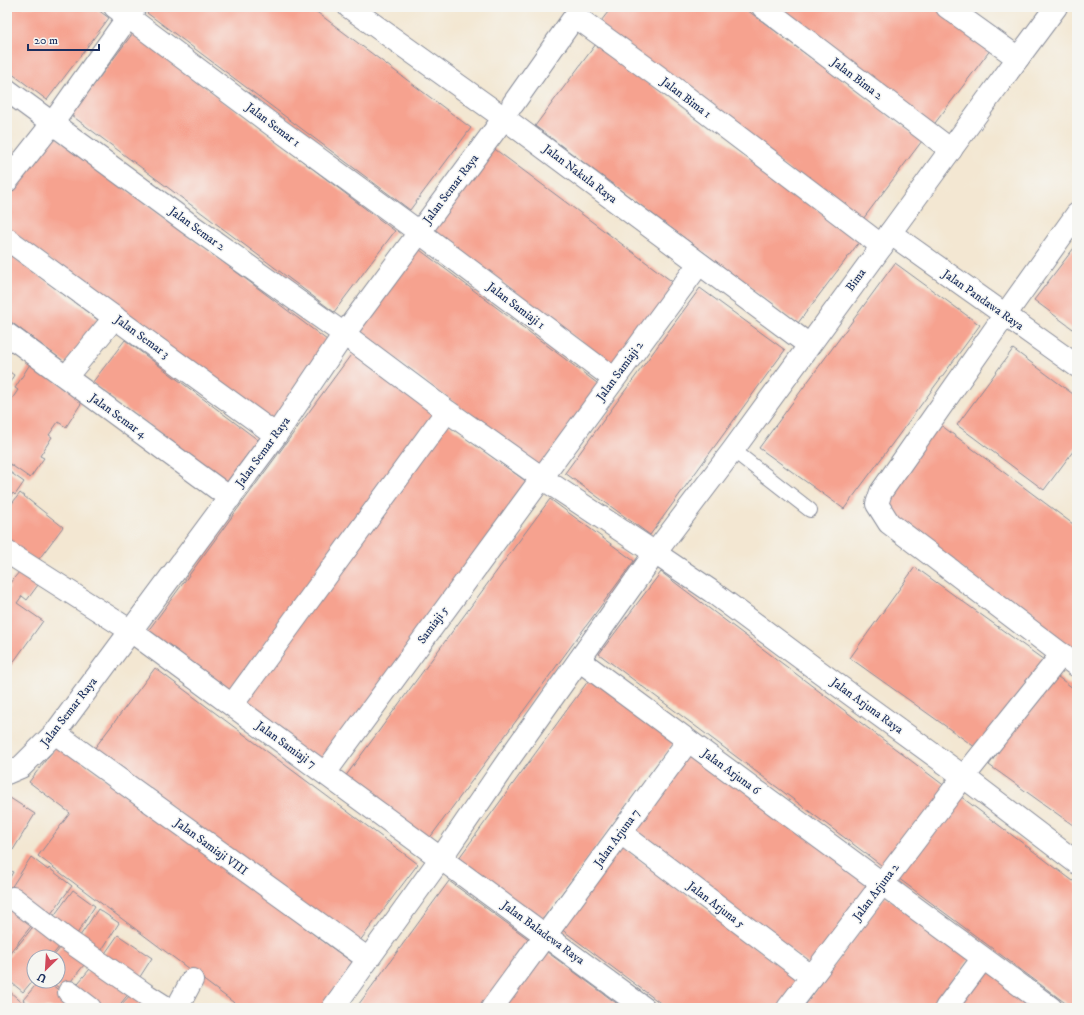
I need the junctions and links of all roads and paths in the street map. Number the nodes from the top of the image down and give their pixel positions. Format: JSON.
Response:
{"nodes":[{"id":1,"x":349,"y":7,"type":"edge"},
{"id":2,"x":763,"y":7,"type":"edge"},
{"id":3,"x":947,"y":7,"type":"edge"},
{"id":4,"x":1056,"y":7,"type":"edge"},
{"id":5,"x":126,"y":10,"type":"edge"},
{"id":6,"x":578,"y":11,"type":"edge"},
{"id":7,"x":1018,"y":58,"type":"junction"},
{"id":8,"x":7,"y":90,"type":"edge"},
{"id":9,"x":509,"y":111,"type":"junction"},
{"id":10,"x":52,"y":124,"type":"junction"},
{"id":11,"x":951,"y":150,"type":"junction"},
{"id":12,"x":7,"y":181,"type":"edge"},
{"id":13,"x":1077,"y":214,"type":"edge"},
{"id":14,"x":419,"y":232,"type":"junction"},
{"id":15,"x":7,"y":239,"type":"edge"},
{"id":16,"x":886,"y":239,"type":"junction"},
{"id":17,"x":699,"y":264,"type":"junction"},
{"id":18,"x":1005,"y":315,"type":"junction"},
{"id":19,"x":115,"y":317,"type":"junction"},
{"id":20,"x":7,"y":334,"type":"edge"},
{"id":21,"x":344,"y":334,"type":"junction"},
{"id":22,"x":809,"y":345,"type":"junction"},
{"id":23,"x":1077,"y":366,"type":"edge"},
{"id":24,"x":66,"y":377,"type":"junction"},
{"id":25,"x":614,"y":379,"type":"junction"},
{"id":26,"x":447,"y":411,"type":"junction"},
{"id":27,"x":276,"y":436,"type":"junction"},
{"id":28,"x":733,"y":450,"type":"junction"},
{"id":29,"x":542,"y":478,"type":"junction"},
{"id":30,"x":230,"y":498,"type":"junction"},
{"id":31,"x":810,"y":510,"type":"dead end"},
{"id":32,"x":7,"y":552,"type":"edge"},
{"id":33,"x":655,"y":552,"type":"junction"},
{"id":34,"x":131,"y":631,"type":"junction"},
{"id":35,"x":579,"y":660,"type":"junction"},
{"id":36,"x":1069,"y":660,"type":"edge"},
{"id":37,"x":232,"y":705,"type":"junction"},
{"id":38,"x":55,"y":733,"type":"junction"},
{"id":39,"x":688,"y":741,"type":"junction"},
{"id":40,"x":7,"y":773,"type":"edge"},
{"id":41,"x":325,"y":773,"type":"junction"},
{"id":42,"x":964,"y":777,"type":"junction"},
{"id":43,"x":621,"y":833,"type":"junction"},
{"id":44,"x":441,"y":858,"type":"junction"},
{"id":45,"x":1077,"y":863,"type":"edge"},
{"id":46,"x":882,"y":884,"type":"junction"},
{"id":47,"x":13,"y":898,"type":"dead end"},
{"id":48,"x":546,"y":936,"type":"junction"},
{"id":49,"x":983,"y":958,"type":"junction"},
{"id":50,"x":368,"y":959,"type":"junction"},
{"id":51,"x":812,"y":976,"type":"junction"},
{"id":52,"x":192,"y":980,"type":"dead end"},
{"id":53,"x":69,"y":992,"type":"dead end"},
{"id":54,"x":640,"y":1007,"type":"edge"},
{"id":55,"x":90,"y":1008,"type":"edge"},
{"id":56,"x":167,"y":1008,"type":"edge"},
{"id":57,"x":177,"y":1008,"type":"edge"},
{"id":58,"x":333,"y":1008,"type":"edge"},
{"id":59,"x":492,"y":1008,"type":"edge"},
{"id":60,"x":788,"y":1008,"type":"edge"},
{"id":61,"x":946,"y":1008,"type":"edge"},
{"id":62,"x":1051,"y":1008,"type":"edge"}],
"edges":[{"from":1,"to":9,"type":"street","name":"Jalan Nakula Raya"},
{"from":2,"to":11,"type":"street","name":"Jalan Bima 2"},
{"from":3,"to":7,"type":"street"},
{"from":4,"to":7,"type":"street","name":"Bima"},
{"from":5,"to":10,"type":"street"},
{"from":5,"to":14,"type":"street","name":"Jalan Semar 1"},
{"from":6,"to":9,"type":"street","name":"Jalan Bima 1"},
{"from":6,"to":16,"type":"street","name":"Jalan Bima 1"},
{"from":7,"to":11,"type":"street","name":"Bima"},
{"from":8,"to":10,"type":"street","name":"Jalan Semar 2"},
{"from":9,"to":14,"type":"street","name":"Jalan Semar Raya"},
{"from":9,"to":17,"type":"street","name":"Jalan Nakula Raya"},
{"from":10,"to":12,"type":"street"},
{"from":10,"to":21,"type":"street","name":"Jalan Semar 2"},
{"from":11,"to":16,"type":"street","name":"Bima"},
{"from":13,"to":18,"type":"street"},
{"from":14,"to":21,"type":"street","name":"Jalan Semar Raya"},
{"from":14,"to":25,"type":"street","name":"Jalan Samiaji 1"},
{"from":15,"to":19,"type":"street","name":"Jalan Semar 3"},
{"from":16,"to":18,"type":"street","name":"Jalan Pandawa Raya"},
{"from":16,"to":22,"type":"street","name":"Bima"},
{"from":17,"to":22,"type":"street","name":"Jalan Nakula Raya"},
{"from":17,"to":25,"type":"street","name":"Jalan Samiaji 2"},
{"from":18,"to":23,"type":"street","name":"Jalan Pandawa Raya"},
{"from":18,"to":36,"type":"street"},
{"from":19,"to":24,"type":"street"},
{"from":19,"to":27,"type":"street","name":"Jalan Semar 3"},
{"from":20,"to":24,"type":"street","name":"Jalan Semar 4"},
{"from":21,"to":26,"type":"street","name":"Jalan Semar 2"},
{"from":21,"to":27,"type":"street","name":"Jalan Semar Raya"},
{"from":22,"to":28,"type":"street","name":"Bima"},
{"from":24,"to":30,"type":"street","name":"Jalan Semar 4"},
{"from":25,"to":29,"type":"street","name":"Jalan Samiaji 2"},
{"from":26,"to":29,"type":"street","name":"Jalan Semar 2"},
{"from":26,"to":37,"type":"street"},
{"from":27,"to":30,"type":"street","name":"Jalan Semar Raya"},
{"from":28,"to":31,"type":"lane"},
{"from":28,"to":33,"type":"street","name":"Bima"},
{"from":29,"to":33,"type":"street","name":"Jalan Arjuna Raya"},
{"from":29,"to":41,"type":"street","name":"Samiaji 5"},
{"from":30,"to":34,"type":"street","name":"Jalan Semar Raya"},
{"from":32,"to":34,"type":"street","name":"Jalan Samiaji 7"},
{"from":33,"to":35,"type":"street","name":"Bima"},
{"from":33,"to":42,"type":"street","name":"Jalan Arjuna Raya"},
{"from":34,"to":37,"type":"street","name":"Jalan Samiaji 7"},
{"from":34,"to":38,"type":"street","name":"Jalan Semar Raya"},
{"from":35,"to":39,"type":"street","name":"Jalan Arjuna 6"},
{"from":35,"to":44,"type":"street","name":"Bima"},
{"from":36,"to":42,"type":"street","name":"Jalan Arjuna 2"},
{"from":37,"to":41,"type":"street","name":"Jalan Samiaji 7"},
{"from":38,"to":40,"type":"street","name":"Jalan Semar Raya"},
{"from":38,"to":50,"type":"street","name":"Jalan Samiaji VIII"},
{"from":39,"to":43,"type":"street","name":"Jalan Arjuna 7"},
{"from":39,"to":46,"type":"street","name":"Jalan Arjuna 6"},
{"from":41,"to":44,"type":"street","name":"Jalan Samiaji 7"},
{"from":42,"to":45,"type":"street","name":"Jalan Arjuna Raya"},
{"from":42,"to":46,"type":"street","name":"Jalan Arjuna 2"},
{"from":43,"to":48,"type":"street","name":"Jalan Arjuna 7"},
{"from":43,"to":51,"type":"street","name":"Jalan Arjuna 5"},
{"from":44,"to":48,"type":"street","name":"Jalan Baladewa Raya"},
{"from":44,"to":50,"type":"street","name":"Bima"},
{"from":46,"to":49,"type":"street","name":"Jalan Arjuna 6"},
{"from":46,"to":51,"type":"street","name":"Jalan Arjuna 2"},
{"from":47,"to":56,"type":"street"},
{"from":48,"to":54,"type":"street","name":"Jalan Baladewa Raya"},
{"from":48,"to":59,"type":"street","name":"Jalan Arjuna 7"},
{"from":49,"to":61,"type":"street"},
{"from":49,"to":62,"type":"street","name":"Jalan Arjuna 6"},
{"from":50,"to":58,"type":"street","name":"Bima"},
{"from":51,"to":60,"type":"street","name":"Jalan Arjuna 2"},
{"from":52,"to":57,"type":"street"},
{"from":53,"to":55,"type":"street"}]}
